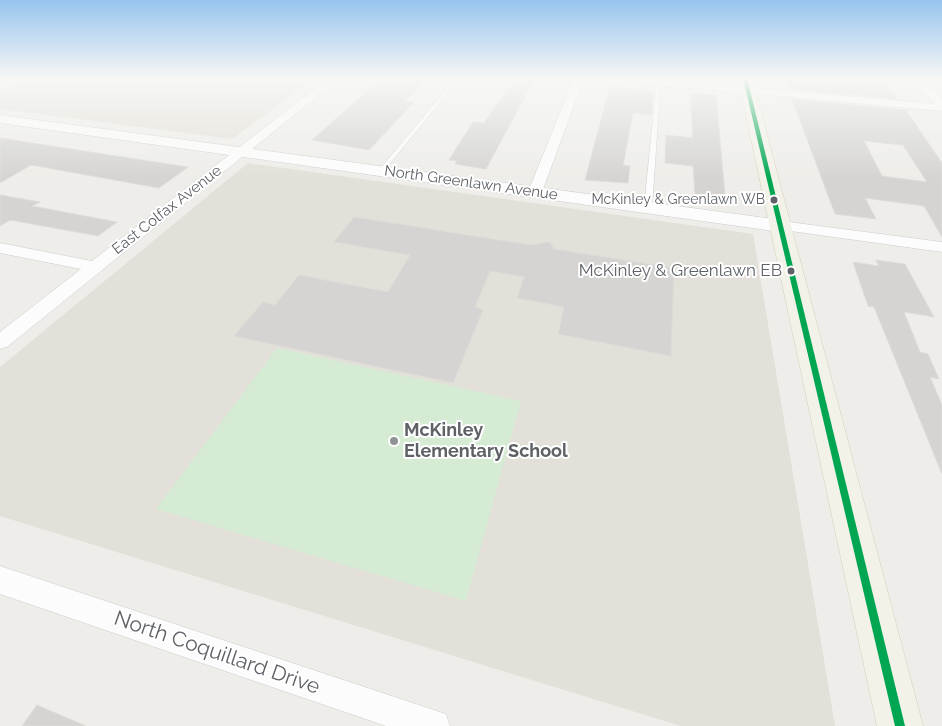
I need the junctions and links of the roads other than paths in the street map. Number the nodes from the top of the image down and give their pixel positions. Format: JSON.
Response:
{"nodes":[{"id":1,"x":292,"y":112,"type":"edge"},
{"id":2,"x":430,"y":112,"type":"edge"},
{"id":3,"x":566,"y":112,"type":"edge"},
{"id":4,"x":656,"y":112,"type":"edge"},
{"id":5,"x":753,"y":112,"type":"edge"},
{"id":6,"x":0,"y":118,"type":"edge"},
{"id":7,"x":241,"y":152,"type":"junction"},
{"id":8,"x":381,"y":171,"type":"junction"},
{"id":9,"x":535,"y":192,"type":"junction"},
{"id":10,"x":648,"y":208,"type":"junction"},
{"id":11,"x":782,"y":226,"type":"junction"},
{"id":12,"x":942,"y":247,"type":"edge"},
{"id":13,"x":0,"y":248,"type":"edge"},
{"id":14,"x":96,"y":267,"type":"junction"},
{"id":15,"x":0,"y":342,"type":"edge"},
{"id":16,"x":0,"y":580,"type":"edge"},
{"id":17,"x":434,"y":726,"type":"edge"},
{"id":18,"x":900,"y":726,"type":"edge"}],
"edges":[{"from":1,"to":7,"type":"street","name":"East Colfax Avenue"},
{"from":2,"to":8,"type":"lane"},
{"from":3,"to":9,"type":"street"},
{"from":4,"to":10,"type":"lane"},
{"from":5,"to":11,"type":"main road"},
{"from":6,"to":7,"type":"street","name":"North Greenlawn Avenue"},
{"from":7,"to":8,"type":"street","name":"North Greenlawn Avenue"},
{"from":7,"to":14,"type":"street","name":"East Colfax Avenue"},
{"from":8,"to":9,"type":"street","name":"North Greenlawn Avenue"},
{"from":9,"to":10,"type":"street","name":"North Greenlawn Avenue"},
{"from":10,"to":11,"type":"street","name":"North Greenlawn Avenue"},
{"from":11,"to":12,"type":"street","name":"North Greenlawn Avenue"},
{"from":11,"to":18,"type":"main road"},
{"from":13,"to":14,"type":"street"},
{"from":14,"to":15,"type":"street","name":"East Colfax Avenue"},
{"from":16,"to":17,"type":"street","name":"North Coquillard Drive"}]}
